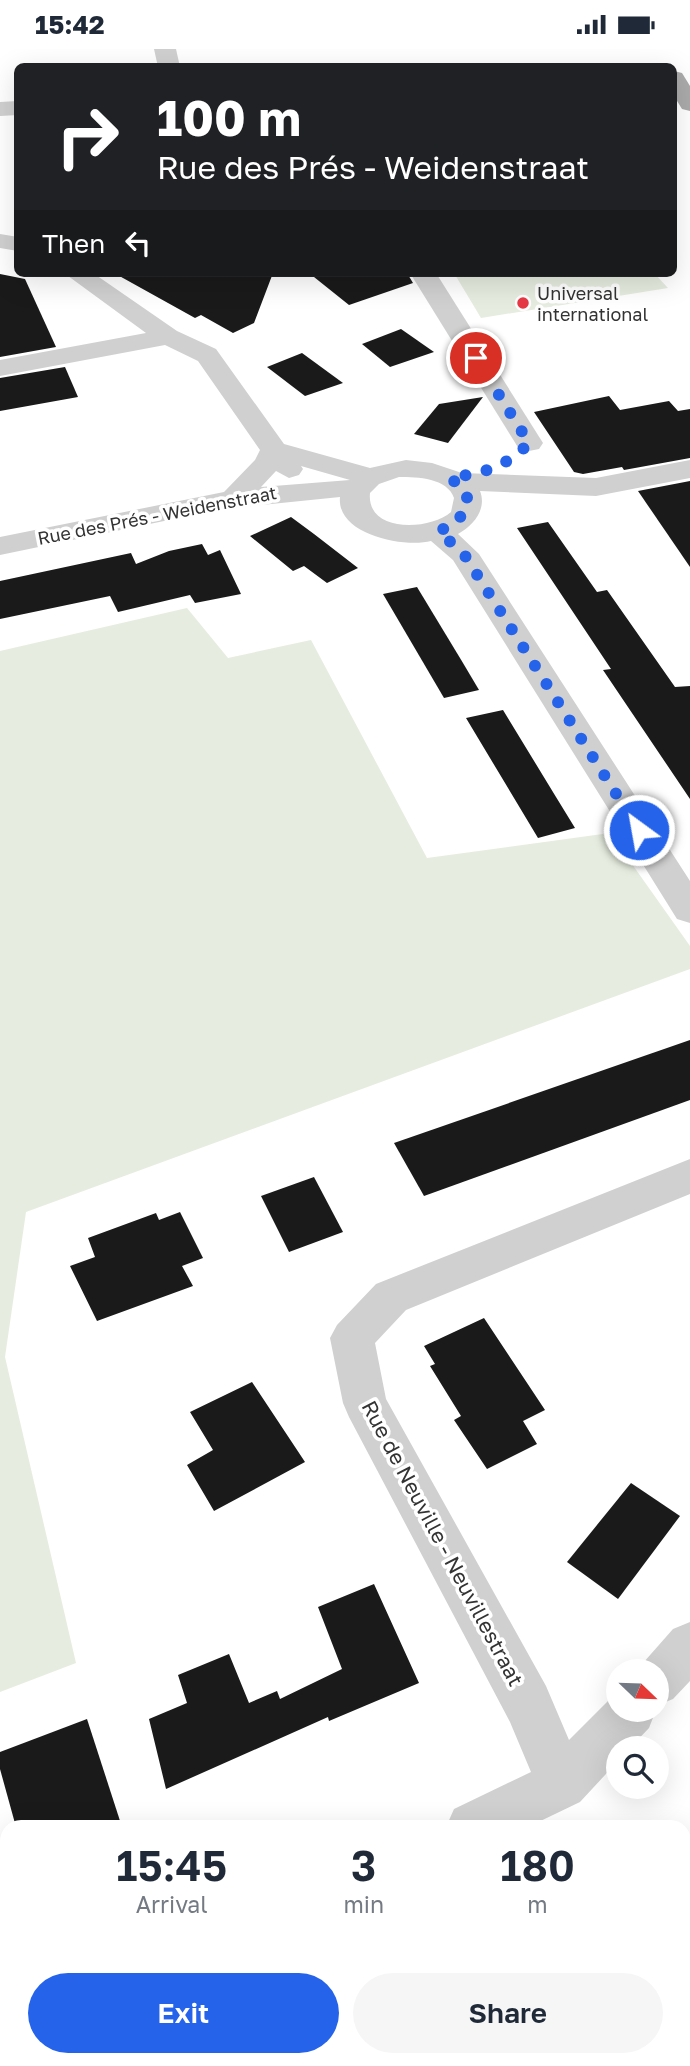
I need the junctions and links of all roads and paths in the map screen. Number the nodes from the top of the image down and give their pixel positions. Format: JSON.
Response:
{"nodes":[{"id":1,"x":677,"y":83,"type":"edge"},
{"id":2,"x":690,"y":104,"type":"edge"},
{"id":3,"x":83,"y":277,"type":"edge"},
{"id":4,"x":425,"y":277,"type":"edge"},
{"id":5,"x":168,"y":337,"type":"junction"},
{"id":6,"x":0,"y":368,"type":"edge"},
{"id":7,"x":529,"y":443,"type":"junction"},
{"id":8,"x":274,"y":450,"type":"junction"},
{"id":9,"x":690,"y":470,"type":"edge"},
{"id":10,"x":453,"y":479,"type":"junction"},
{"id":11,"x":364,"y":482,"type":"junction"},
{"id":12,"x":308,"y":489,"type":"junction"},
{"id":13,"x":235,"y":497,"type":"junction"},
{"id":14,"x":494,"y":510,"type":"junction"},
{"id":15,"x":0,"y":546,"type":"edge"},
{"id":16,"x":690,"y":910,"type":"edge"},
{"id":17,"x":690,"y":1176,"type":"edge"},
{"id":18,"x":690,"y":1646,"type":"edge"},
{"id":19,"x":669,"y":1668,"type":"edge"},
{"id":20,"x":620,"y":1722,"type":"edge"},
{"id":21,"x":562,"y":1784,"type":"junction"},
{"id":22,"x":487,"y":1820,"type":"edge"}],
"edges":[{"from":1,"to":2,"type":"main road"},
{"from":3,"to":5,"type":"street"},
{"from":4,"to":7,"type":"street"},
{"from":5,"to":6,"type":"street"},
{"from":5,"to":8,"type":"street"},
{"from":7,"to":10,"type":"street"},
{"from":7,"to":14,"type":"street"},
{"from":8,"to":11,"type":"street"},
{"from":8,"to":12,"type":"street"},
{"from":8,"to":13,"type":"street"},
{"from":9,"to":14,"type":"street","name":"Rue des Prés - Weidenstraat"},
{"from":10,"to":11,"type":"street","name":"Rue des Prés - Weidenstraat"},
{"from":10,"to":14,"type":"street","name":"Rue des Prés - Weidenstraat"},
{"from":10,"to":14,"type":"street"},
{"from":11,"to":12,"type":"street","name":"Rue des Prés - Weidenstraat"},
{"from":11,"to":14,"type":"street","name":"Rue des Prés - Weidenstraat"},
{"from":12,"to":13,"type":"street","name":"Rue des Prés - Weidenstraat"},
{"from":13,"to":15,"type":"street","name":"Rue des Prés - Weidenstraat"},
{"from":14,"to":16,"type":"street"},
{"from":17,"to":21,"type":"street","name":"Rue de Neuville - Neuvillestraat"},
{"from":18,"to":19,"type":"street"},
{"from":20,"to":21,"type":"street"},
{"from":21,"to":22,"type":"street"}]}
